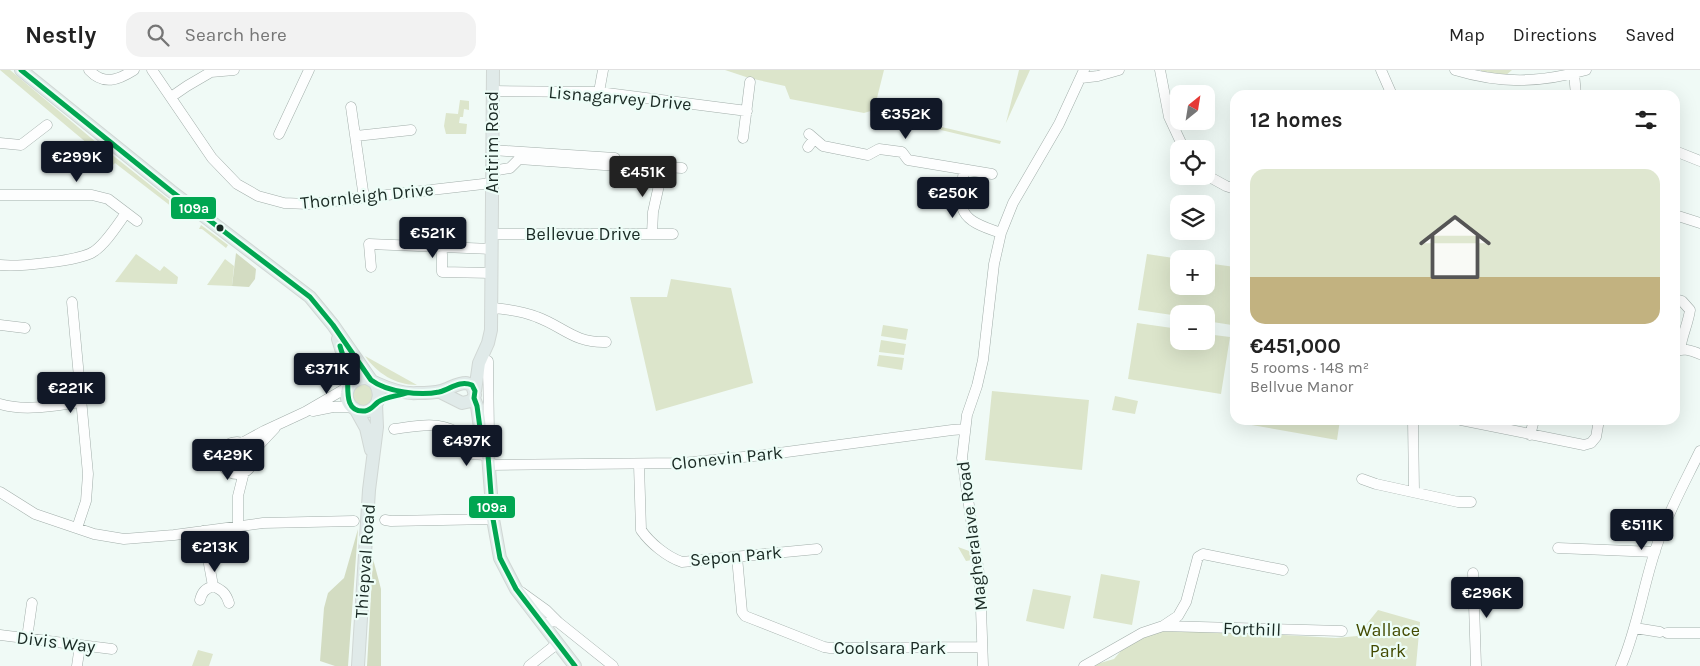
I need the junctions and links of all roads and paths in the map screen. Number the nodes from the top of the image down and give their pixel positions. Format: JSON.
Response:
{"nodes":[{"id":1,"x":21,"y":70,"type":"edge"},
{"id":2,"x":89,"y":70,"type":"edge"},
{"id":3,"x":134,"y":70,"type":"edge"},
{"id":4,"x":152,"y":70,"type":"edge"},
{"id":5,"x":234,"y":70,"type":"edge"},
{"id":6,"x":309,"y":70,"type":"edge"},
{"id":7,"x":493,"y":70,"type":"edge"},
{"id":8,"x":603,"y":70,"type":"edge"},
{"id":9,"x":1119,"y":70,"type":"edge"},
{"id":10,"x":1160,"y":70,"type":"edge"},
{"id":11,"x":1381,"y":70,"type":"edge"},
{"id":12,"x":1455,"y":70,"type":"edge"},
{"id":13,"x":1586,"y":70,"type":"edge"},
{"id":14,"x":211,"y":71,"type":"edge"},
{"id":15,"x":1476,"y":73,"type":"edge"},
{"id":16,"x":1082,"y":74,"type":"edge"},
{"id":17,"x":1574,"y":74,"type":"junction"},
{"id":18,"x":1516,"y":75,"type":"edge"},
{"id":19,"x":750,"y":82,"type":"dead end"},
{"id":20,"x":1390,"y":90,"type":"edge"},
{"id":21,"x":1576,"y":90,"type":"edge"},
{"id":22,"x":492,"y":91,"type":"junction"},
{"id":23,"x":599,"y":92,"type":"junction"},
{"id":24,"x":172,"y":97,"type":"junction"},
{"id":25,"x":351,"y":107,"type":"dead end"},
{"id":26,"x":747,"y":111,"type":"junction"},
{"id":27,"x":46,"y":125,"type":"dead end"},
{"id":28,"x":411,"y":130,"type":"dead end"},
{"id":29,"x":279,"y":134,"type":"dead end"},
{"id":30,"x":356,"y":136,"type":"junction"},
{"id":31,"x":743,"y":138,"type":"dead end"},
{"id":32,"x":810,"y":140,"type":"dead end"},
{"id":33,"x":1180,"y":140,"type":"edge"},
{"id":34,"x":0,"y":143,"type":"edge"},
{"id":35,"x":492,"y":150,"type":"junction"},
{"id":36,"x":1680,"y":154,"type":"edge"},
{"id":37,"x":1700,"y":160,"type":"edge"},
{"id":38,"x":649,"y":166,"type":"dead end"},
{"id":39,"x":663,"y":167,"type":"junction"},
{"id":40,"x":682,"y":168,"type":"dead end"},
{"id":41,"x":964,"y":170,"type":"junction"},
{"id":42,"x":992,"y":174,"type":"dead end"},
{"id":43,"x":492,"y":177,"type":"junction"},
{"id":44,"x":1215,"y":180,"type":"edge"},
{"id":45,"x":1230,"y":187,"type":"edge"},
{"id":46,"x":0,"y":195,"type":"edge"},
{"id":47,"x":364,"y":198,"type":"junction"},
{"id":48,"x":126,"y":213,"type":"junction"},
{"id":49,"x":1680,"y":217,"type":"edge"},
{"id":50,"x":137,"y":222,"type":"dead end"},
{"id":51,"x":1700,"y":223,"type":"edge"},
{"id":52,"x":1001,"y":233,"type":"junction"},
{"id":53,"x":492,"y":234,"type":"junction"},
{"id":54,"x":652,"y":234,"type":"junction"},
{"id":55,"x":673,"y":234,"type":"dead end"},
{"id":56,"x":492,"y":248,"type":"junction"},
{"id":57,"x":442,"y":254,"type":"dead end"},
{"id":58,"x":0,"y":265,"type":"edge"},
{"id":59,"x":371,"y":268,"type":"dead end"},
{"id":60,"x":492,"y":273,"type":"junction"},
{"id":61,"x":1680,"y":301,"type":"edge"},
{"id":62,"x":72,"y":302,"type":"dead end"},
{"id":63,"x":491,"y":308,"type":"junction"},
{"id":64,"x":0,"y":325,"type":"edge"},
{"id":65,"x":333,"y":325,"type":"junction"},
{"id":66,"x":25,"y":328,"type":"dead end"},
{"id":67,"x":1680,"y":341,"type":"edge"},
{"id":68,"x":606,"y":342,"type":"dead end"},
{"id":69,"x":1680,"y":351,"type":"edge"},
{"id":70,"x":1700,"y":354,"type":"edge"},
{"id":71,"x":484,"y":362,"type":"junction"},
{"id":72,"x":373,"y":381,"type":"junction"},
{"id":73,"x":458,"y":385,"type":"junction"},
{"id":74,"x":349,"y":387,"type":"junction"},
{"id":75,"x":440,"y":392,"type":"junction"},
{"id":76,"x":407,"y":393,"type":"junction"},
{"id":77,"x":489,"y":394,"type":"junction"},
{"id":78,"x":474,"y":395,"type":"junction"},
{"id":79,"x":458,"y":401,"type":"junction"},
{"id":80,"x":82,"y":402,"type":"junction"},
{"id":81,"x":377,"y":403,"type":"junction"},
{"id":82,"x":0,"y":404,"type":"edge"},
{"id":83,"x":354,"y":408,"type":"junction"},
{"id":84,"x":305,"y":412,"type":"junction"},
{"id":85,"x":281,"y":423,"type":"junction"},
{"id":86,"x":1413,"y":425,"type":"edge"},
{"id":87,"x":1484,"y":425,"type":"edge"},
{"id":88,"x":1533,"y":425,"type":"edge"},
{"id":89,"x":1599,"y":425,"type":"edge"},
{"id":90,"x":480,"y":428,"type":"junction"},
{"id":91,"x":394,"y":429,"type":"dead end"},
{"id":92,"x":965,"y":429,"type":"junction"},
{"id":93,"x":1530,"y":435,"type":"junction"},
{"id":94,"x":485,"y":442,"type":"junction"},
{"id":95,"x":242,"y":443,"type":"junction"},
{"id":96,"x":1700,"y":451,"type":"edge"},
{"id":97,"x":253,"y":455,"type":"junction"},
{"id":98,"x":373,"y":457,"type":"junction"},
{"id":99,"x":488,"y":460,"type":"junction"},
{"id":100,"x":639,"y":465,"type":"junction"},
{"id":101,"x":229,"y":472,"type":"junction"},
{"id":102,"x":244,"y":472,"type":"junction"},
{"id":103,"x":1362,"y":479,"type":"dead end"},
{"id":104,"x":0,"y":492,"type":"edge"},
{"id":105,"x":1414,"y":492,"type":"junction"},
{"id":106,"x":238,"y":496,"type":"junction"},
{"id":107,"x":1471,"y":502,"type":"dead end"},
{"id":108,"x":493,"y":519,"type":"junction"},
{"id":109,"x":385,"y":520,"type":"dead end"},
{"id":110,"x":354,"y":521,"type":"dead end"},
{"id":111,"x":238,"y":526,"type":"junction"},
{"id":112,"x":77,"y":528,"type":"junction"},
{"id":113,"x":203,"y":531,"type":"junction"},
{"id":114,"x":1558,"y":548,"type":"dead end"},
{"id":115,"x":818,"y":549,"type":"dead end"},
{"id":116,"x":1655,"y":552,"type":"junction"},
{"id":117,"x":738,"y":557,"type":"junction"},
{"id":118,"x":1283,"y":570,"type":"dead end"},
{"id":119,"x":1473,"y":574,"type":"dead end"},
{"id":120,"x":212,"y":586,"type":"junction"},
{"id":121,"x":516,"y":588,"type":"junction"},
{"id":122,"x":200,"y":600,"type":"dead end"},
{"id":123,"x":32,"y":603,"type":"dead end"},
{"id":124,"x":229,"y":603,"type":"dead end"},
{"id":125,"x":558,"y":622,"type":"junction"},
{"id":126,"x":544,"y":624,"type":"junction"},
{"id":127,"x":1163,"y":626,"type":"junction"},
{"id":128,"x":1635,"y":628,"type":"junction"},
{"id":129,"x":1342,"y":631,"type":"dead end"},
{"id":130,"x":1700,"y":633,"type":"edge"},
{"id":131,"x":0,"y":634,"type":"edge"},
{"id":132,"x":27,"y":638,"type":"junction"},
{"id":133,"x":558,"y":643,"type":"junction"},
{"id":134,"x":80,"y":644,"type":"junction"},
{"id":135,"x":982,"y":648,"type":"junction"},
{"id":136,"x":112,"y":649,"type":"dead end"},
{"id":137,"x":533,"y":665,"type":"edge"},
{"id":138,"x":77,"y":666,"type":"edge"},
{"id":139,"x":358,"y":666,"type":"edge"},
{"id":140,"x":575,"y":666,"type":"edge"},
{"id":141,"x":613,"y":666,"type":"edge"},
{"id":142,"x":983,"y":666,"type":"edge"},
{"id":143,"x":1084,"y":666,"type":"edge"},
{"id":144,"x":1476,"y":666,"type":"edge"},
{"id":145,"x":1621,"y":666,"type":"edge"}],
"edges":[{"from":1,"to":65,"type":"main road"},
{"from":2,"to":3,"type":"street"},
{"from":4,"to":24,"type":"street","name":"Thornleigh Drive"},
{"from":5,"to":14,"type":"street"},
{"from":6,"to":29,"type":"street"},
{"from":7,"to":22,"type":"main road","name":"Antrim Road"},
{"from":8,"to":23,"type":"street"},
{"from":9,"to":16,"type":"street"},
{"from":10,"to":33,"type":"street"},
{"from":11,"to":20,"type":"street"},
{"from":12,"to":15,"type":"street"},
{"from":13,"to":17,"type":"street"},
{"from":14,"to":24,"type":"street"},
{"from":15,"to":18,"type":"street"},
{"from":16,"to":52,"type":"street","name":"Magheralave Road"},
{"from":17,"to":18,"type":"street"},
{"from":17,"to":21,"type":"street"},
{"from":19,"to":26,"type":"street"},
{"from":22,"to":23,"type":"street","name":"Lisnagarvey Drive"},
{"from":22,"to":35,"type":"main road","name":"Antrim Road"},
{"from":23,"to":26,"type":"street","name":"Lisnagarvey Drive"},
{"from":24,"to":47,"type":"street","name":"Thornleigh Drive"},
{"from":25,"to":30,"type":"street"},
{"from":26,"to":31,"type":"street"},
{"from":27,"to":34,"type":"street"},
{"from":28,"to":30,"type":"street"},
{"from":30,"to":47,"type":"street"},
{"from":32,"to":41,"type":"street"},
{"from":35,"to":43,"type":"main road","name":"Antrim Road"},
{"from":35,"to":43,"type":"street","name":"Thornleigh Drive"},
{"from":36,"to":37,"type":"street"},
{"from":38,"to":39,"type":"street"},
{"from":39,"to":40,"type":"street"},
{"from":39,"to":54,"type":"street"},
{"from":41,"to":42,"type":"street"},
{"from":41,"to":52,"type":"street"},
{"from":43,"to":47,"type":"street","name":"Thornleigh Drive"},
{"from":43,"to":53,"type":"main road","name":"Antrim Road"},
{"from":44,"to":45,"type":"street"},
{"from":46,"to":48,"type":"street"},
{"from":48,"to":50,"type":"street"},
{"from":48,"to":58,"type":"street"},
{"from":49,"to":51,"type":"street"},
{"from":52,"to":92,"type":"street","name":"Magheralave Road"},
{"from":53,"to":54,"type":"street","name":"Bellevue Drive"},
{"from":53,"to":56,"type":"main road","name":"Antrim Road"},
{"from":54,"to":55,"type":"street","name":"Bellevue Drive"},
{"from":56,"to":59,"type":"street"},
{"from":56,"to":60,"type":"main road","name":"Antrim Road"},
{"from":57,"to":60,"type":"street"},
{"from":60,"to":63,"type":"main road","name":"Antrim Road"},
{"from":61,"to":67,"type":"street"},
{"from":62,"to":80,"type":"street"},
{"from":63,"to":68,"type":"street"},
{"from":63,"to":71,"type":"main road","name":"Antrim Road"},
{"from":64,"to":66,"type":"street"},
{"from":65,"to":72,"type":"main road"},
{"from":65,"to":74,"type":"main road"},
{"from":69,"to":70,"type":"street"},
{"from":71,"to":73,"type":"main road","name":"Antrim Road"},
{"from":71,"to":77,"type":"street"},
{"from":71,"to":78,"type":"main road","name":"Antrim Road"},
{"from":72,"to":74,"type":"main road"},
{"from":72,"to":76,"type":"main road"},
{"from":72,"to":81,"type":"main road"},
{"from":73,"to":75,"type":"main road"},
{"from":73,"to":78,"type":"main road"},
{"from":73,"to":79,"type":"main road"},
{"from":74,"to":83,"type":"main road"},
{"from":74,"to":84,"type":"street"},
{"from":75,"to":76,"type":"main road"},
{"from":75,"to":79,"type":"main road"},
{"from":76,"to":81,"type":"main road"},
{"from":77,"to":78,"type":"street"},
{"from":77,"to":94,"type":"street"},
{"from":78,"to":79,"type":"main road"},
{"from":78,"to":90,"type":"main road","name":"Antrim Road"},
{"from":79,"to":90,"type":"main road","name":"Antrim Road"},
{"from":80,"to":82,"type":"street"},
{"from":80,"to":112,"type":"street"},
{"from":81,"to":83,"type":"main road"},
{"from":81,"to":98,"type":"main road","name":"Thiepval Road"},
{"from":83,"to":84,"type":"street"},
{"from":83,"to":98,"type":"main road","name":"Thiepval Road"},
{"from":84,"to":85,"type":"street"},
{"from":85,"to":95,"type":"street"},
{"from":85,"to":97,"type":"street"},
{"from":86,"to":105,"type":"street"},
{"from":87,"to":93,"type":"street"},
{"from":88,"to":93,"type":"street"},
{"from":89,"to":93,"type":"street"},
{"from":90,"to":94,"type":"main road","name":"Antrim Road"},
{"from":91,"to":99,"type":"street","name":"Clonevin Park"},
{"from":92,"to":100,"type":"street","name":"Clonevin Park"},
{"from":92,"to":135,"type":"street","name":"Magheralave Road"},
{"from":94,"to":99,"type":"main road","name":"Antrim Road"},
{"from":95,"to":97,"type":"street"},
{"from":95,"to":101,"type":"street"},
{"from":96,"to":116,"type":"street"},
{"from":97,"to":102,"type":"street"},
{"from":98,"to":139,"type":"main road","name":"Thiepval Road"},
{"from":99,"to":100,"type":"street","name":"Clonevin Park"},
{"from":99,"to":108,"type":"main road","name":"Antrim Road"},
{"from":100,"to":117,"type":"street","name":"Sepon Park"},
{"from":101,"to":102,"type":"street"},
{"from":101,"to":106,"type":"street"},
{"from":102,"to":106,"type":"street"},
{"from":103,"to":105,"type":"street"},
{"from":104,"to":112,"type":"street"},
{"from":105,"to":107,"type":"street"},
{"from":106,"to":111,"type":"street"},
{"from":108,"to":109,"type":"street"},
{"from":108,"to":121,"type":"main road","name":"Antrim Road"},
{"from":110,"to":111,"type":"street"},
{"from":111,"to":113,"type":"street"},
{"from":112,"to":113,"type":"street"},
{"from":113,"to":120,"type":"street"},
{"from":114,"to":116,"type":"street"},
{"from":115,"to":117,"type":"street","name":"Sepon Park"},
{"from":116,"to":128,"type":"street"},
{"from":117,"to":135,"type":"street","name":"Coolsara Park"},
{"from":118,"to":127,"type":"street","name":"Forthill"},
{"from":119,"to":144,"type":"street"},
{"from":120,"to":122,"type":"street"},
{"from":120,"to":124,"type":"street"},
{"from":121,"to":125,"type":"street"},
{"from":121,"to":126,"type":"main road","name":"Antrim Road"},
{"from":123,"to":132,"type":"street"},
{"from":125,"to":126,"type":"street"},
{"from":125,"to":141,"type":"street"},
{"from":126,"to":133,"type":"main road","name":"Antrim Road"},
{"from":127,"to":129,"type":"street","name":"Forthill"},
{"from":127,"to":143,"type":"street","name":"Forthill"},
{"from":128,"to":130,"type":"street"},
{"from":128,"to":145,"type":"street"},
{"from":131,"to":132,"type":"street","name":"Divis Way"},
{"from":132,"to":134,"type":"street","name":"Divis Way"},
{"from":133,"to":137,"type":"street"},
{"from":133,"to":140,"type":"main road","name":"Antrim Road"},
{"from":134,"to":136,"type":"street","name":"Divis Way"},
{"from":134,"to":138,"type":"street"},
{"from":135,"to":142,"type":"street","name":"Magheralave Road"}]}
